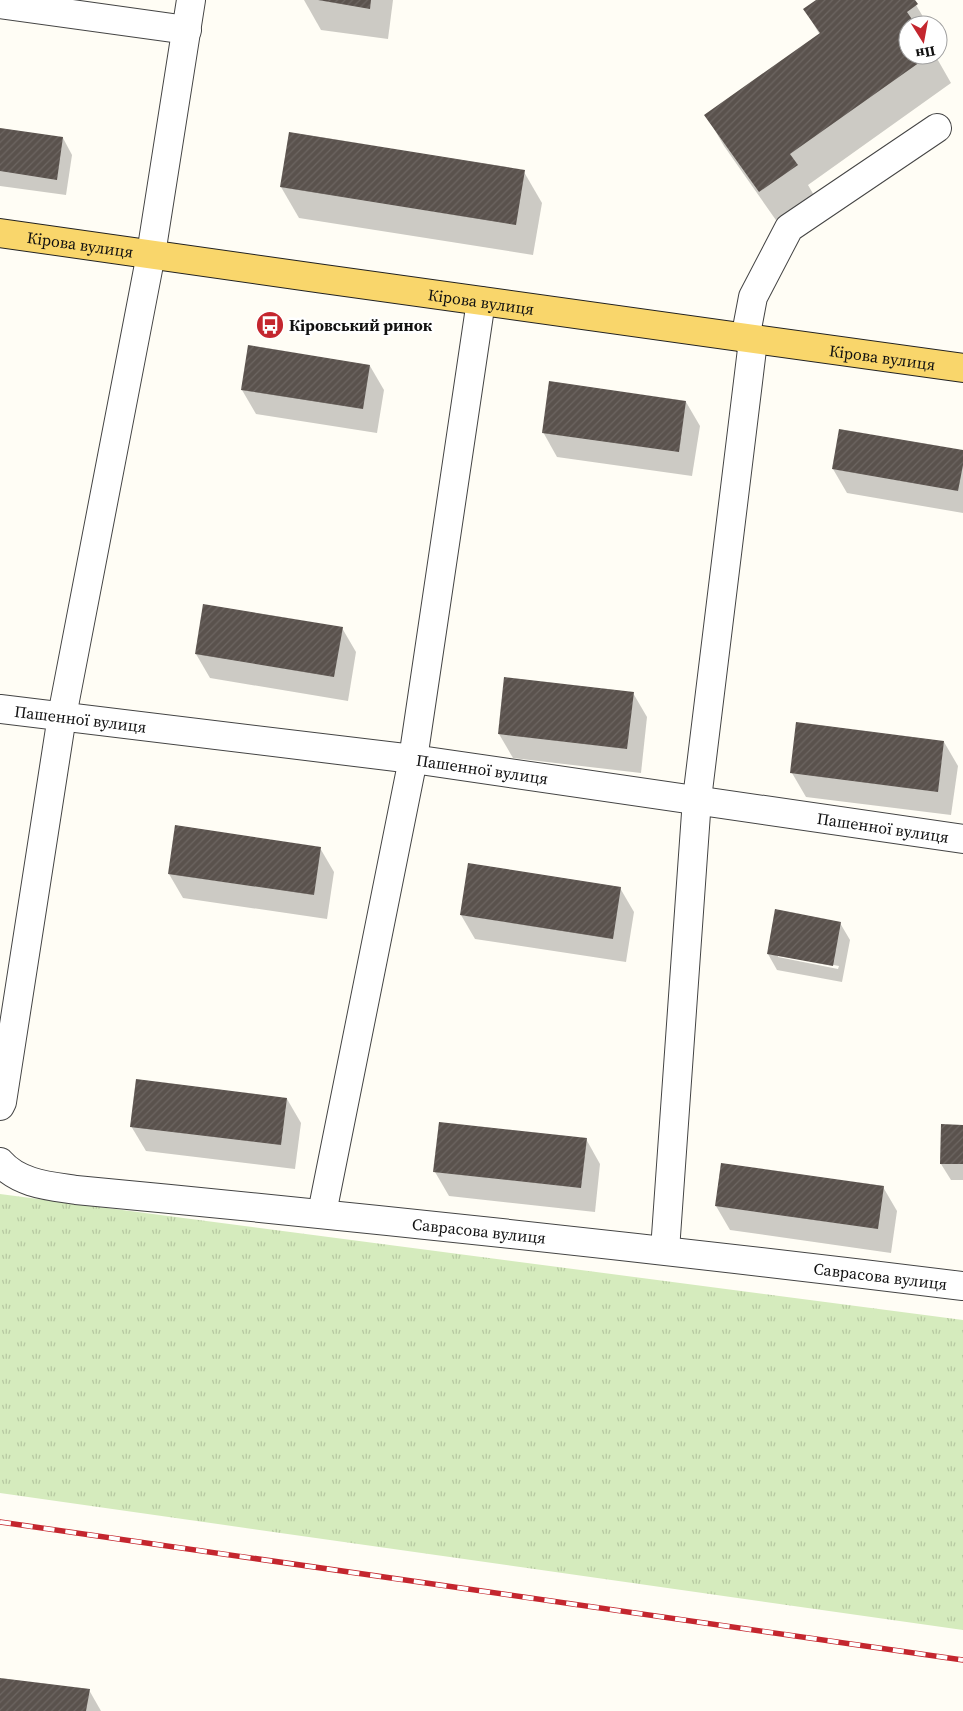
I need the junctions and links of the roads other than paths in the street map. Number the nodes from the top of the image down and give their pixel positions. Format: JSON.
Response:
{"nodes":[{"id":1,"x":191,"y":0,"type":"edge"},
{"id":2,"x":0,"y":4,"type":"edge"},
{"id":3,"x":187,"y":30,"type":"junction"},
{"id":4,"x":937,"y":128,"type":"dead end"},
{"id":5,"x":0,"y":233,"type":"edge"},
{"id":6,"x":151,"y":254,"type":"junction"},
{"id":7,"x":481,"y":300,"type":"junction"},
{"id":8,"x":749,"y":340,"type":"junction"},
{"id":9,"x":963,"y":368,"type":"edge"},
{"id":10,"x":0,"y":709,"type":"edge"},
{"id":11,"x":62,"y":716,"type":"junction"},
{"id":12,"x":413,"y":759,"type":"junction"},
{"id":13,"x":697,"y":799,"type":"junction"},
{"id":14,"x":963,"y":838,"type":"edge"},
{"id":15,"x":0,"y":1106,"type":"edge"},
{"id":16,"x":0,"y":1162,"type":"edge"},
{"id":17,"x":322,"y":1213,"type":"junction"},
{"id":18,"x":664,"y":1250,"type":"junction"},
{"id":19,"x":963,"y":1286,"type":"edge"}],
"edges":[{"from":1,"to":3,"type":"street"},
{"from":2,"to":3,"type":"street"},
{"from":3,"to":6,"type":"street"},
{"from":4,"to":8,"type":"street"},
{"from":5,"to":6,"type":"main road","name":"Кірова вулиця"},
{"from":6,"to":7,"type":"main road","name":"Кірова вулиця"},
{"from":6,"to":11,"type":"street"},
{"from":7,"to":8,"type":"main road","name":"Кірова вулиця"},
{"from":7,"to":12,"type":"street"},
{"from":8,"to":9,"type":"main road","name":"Кірова вулиця"},
{"from":8,"to":13,"type":"street"},
{"from":10,"to":11,"type":"street","name":"Пашенної вулиця"},
{"from":11,"to":12,"type":"street","name":"Пашенної вулиця"},
{"from":11,"to":15,"type":"street"},
{"from":12,"to":13,"type":"street","name":"Пашенної вулиця"},
{"from":12,"to":17,"type":"street"},
{"from":13,"to":14,"type":"street","name":"Пашенної вулиця"},
{"from":13,"to":18,"type":"street"},
{"from":16,"to":17,"type":"street","name":"Саврасова вулиця"},
{"from":17,"to":18,"type":"street","name":"Саврасова вулиця"},
{"from":18,"to":19,"type":"street","name":"Саврасова вулиця"}]}
